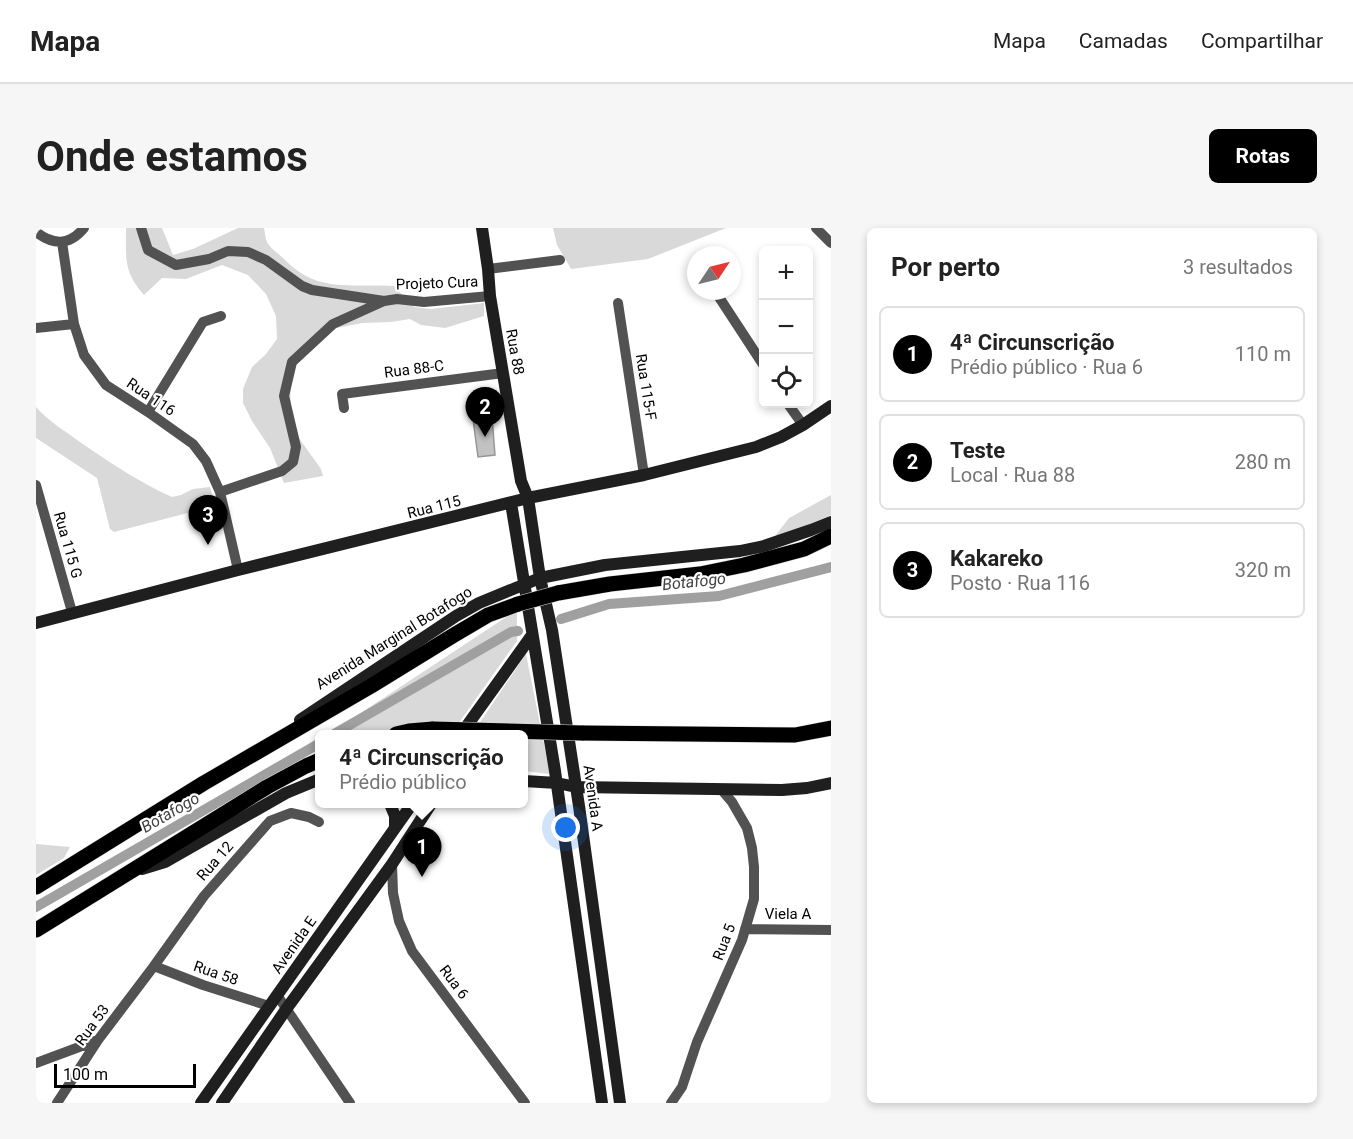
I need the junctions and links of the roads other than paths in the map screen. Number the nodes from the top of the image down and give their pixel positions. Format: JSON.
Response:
{"nodes":[{"id":1,"x":84,"y":228,"type":"edge"},
{"id":2,"x":141,"y":228,"type":"edge"},
{"id":3,"x":482,"y":228,"type":"edge"},
{"id":4,"x":816,"y":228,"type":"edge"},
{"id":5,"x":36,"y":232,"type":"edge"},
{"id":6,"x":62,"y":242,"type":"junction"},
{"id":7,"x":831,"y":243,"type":"edge"},
{"id":8,"x":560,"y":260,"type":"dead end"},
{"id":9,"x":488,"y":269,"type":"junction"},
{"id":10,"x":490,"y":296,"type":"junction"},
{"id":11,"x":721,"y":300,"type":"edge"},
{"id":12,"x":384,"y":301,"type":"junction"},
{"id":13,"x":618,"y":303,"type":"dead end"},
{"id":14,"x":220,"y":316,"type":"dead end"},
{"id":15,"x":74,"y":324,"type":"junction"},
{"id":16,"x":36,"y":328,"type":"edge"},
{"id":17,"x":759,"y":358,"type":"edge"},
{"id":18,"x":503,"y":373,"type":"junction"},
{"id":19,"x":831,"y":406,"type":"edge"},
{"id":20,"x":344,"y":408,"type":"dead end"},
{"id":21,"x":791,"y":408,"type":"edge"},
{"id":22,"x":148,"y":411,"type":"junction"},
{"id":23,"x":803,"y":425,"type":"junction"},
{"id":24,"x":645,"y":475,"type":"junction"},
{"id":25,"x":521,"y":481,"type":"junction"},
{"id":26,"x":36,"y":485,"type":"edge"},
{"id":27,"x":219,"y":492,"type":"junction"},
{"id":28,"x":528,"y":498,"type":"junction"},
{"id":29,"x":511,"y":503,"type":"junction"},
{"id":30,"x":831,"y":522,"type":"edge"},
{"id":31,"x":831,"y":536,"type":"edge"},
{"id":32,"x":238,"y":570,"type":"junction"},
{"id":33,"x":540,"y":578,"type":"junction"},
{"id":34,"x":525,"y":585,"type":"junction"},
{"id":35,"x":72,"y":612,"type":"junction"},
{"id":36,"x":36,"y":622,"type":"edge"},
{"id":37,"x":532,"y":635,"type":"junction"},
{"id":38,"x":831,"y":728,"type":"edge"},
{"id":39,"x":422,"y":730,"type":"edge"},
{"id":40,"x":465,"y":730,"type":"edge"},
{"id":41,"x":470,"y":730,"type":"edge"},
{"id":42,"x":528,"y":732,"type":"edge"},
{"id":43,"x":315,"y":762,"type":"edge"},
{"id":44,"x":528,"y":781,"type":"edge"},
{"id":45,"x":315,"y":782,"type":"edge"},
{"id":46,"x":204,"y":783,"type":"junction"},
{"id":47,"x":557,"y":783,"type":"junction"},
{"id":48,"x":831,"y":783,"type":"edge"},
{"id":49,"x":576,"y":787,"type":"junction"},
{"id":50,"x":722,"y":789,"type":"junction"},
{"id":51,"x":392,"y":808,"type":"edge"},
{"id":52,"x":409,"y":808,"type":"edge"},
{"id":53,"x":428,"y":808,"type":"edge"},
{"id":54,"x":319,"y":822,"type":"dead end"},
{"id":55,"x":395,"y":826,"type":"junction"},
{"id":56,"x":392,"y":864,"type":"junction"},
{"id":57,"x":129,"y":873,"type":"junction"},
{"id":58,"x":36,"y":887,"type":"edge"},
{"id":59,"x":745,"y":929,"type":"junction"},
{"id":60,"x":36,"y":930,"type":"edge"},
{"id":61,"x":831,"y":930,"type":"edge"},
{"id":62,"x":154,"y":966,"type":"junction"},
{"id":63,"x":277,"y":995,"type":"junction"},
{"id":64,"x":269,"y":1006,"type":"junction"},
{"id":65,"x":287,"y":1008,"type":"junction"},
{"id":66,"x":98,"y":1040,"type":"junction"},
{"id":67,"x":36,"y":1063,"type":"edge"},
{"id":68,"x":57,"y":1103,"type":"edge"},
{"id":69,"x":201,"y":1103,"type":"edge"},
{"id":70,"x":222,"y":1103,"type":"edge"},
{"id":71,"x":350,"y":1103,"type":"edge"},
{"id":72,"x":525,"y":1103,"type":"edge"},
{"id":73,"x":602,"y":1103,"type":"edge"},
{"id":74,"x":621,"y":1103,"type":"edge"},
{"id":75,"x":671,"y":1103,"type":"edge"}],
"edges":[{"from":1,"to":6,"type":"street"},
{"from":2,"to":12,"type":"street","name":"Projeto Cura"},
{"from":3,"to":9,"type":"main road","name":"Rua 88"},
{"from":4,"to":7,"type":"street"},
{"from":5,"to":6,"type":"street"},
{"from":6,"to":15,"type":"street","name":"Rua 116"},
{"from":8,"to":9,"type":"street"},
{"from":9,"to":10,"type":"main road","name":"Rua 88"},
{"from":10,"to":12,"type":"street","name":"Projeto Cura"},
{"from":10,"to":18,"type":"main road","name":"Rua 88"},
{"from":11,"to":17,"type":"street"},
{"from":12,"to":27,"type":"street","name":"Projeto Cura"},
{"from":13,"to":24,"type":"street","name":"Rua 115-F"},
{"from":14,"to":22,"type":"street"},
{"from":15,"to":16,"type":"street"},
{"from":15,"to":22,"type":"street","name":"Rua 116"},
{"from":18,"to":20,"type":"street","name":"Rua 88-C"},
{"from":18,"to":25,"type":"main road","name":"Rua 88"},
{"from":19,"to":23,"type":"main road","name":"Rua 115"},
{"from":21,"to":23,"type":"street"},
{"from":22,"to":27,"type":"street","name":"Rua 116"},
{"from":23,"to":24,"type":"main road","name":"Rua 115"},
{"from":24,"to":28,"type":"main road","name":"Rua 115"},
{"from":25,"to":28,"type":"main road","name":"Rua 88"},
{"from":25,"to":29,"type":"main road"},
{"from":26,"to":35,"type":"street","name":"Rua 115 G"},
{"from":27,"to":32,"type":"street","name":"Rua 116"},
{"from":28,"to":29,"type":"main road","name":"Rua 115"},
{"from":28,"to":33,"type":"main road","name":"Avenida A"},
{"from":29,"to":32,"type":"main road","name":"Rua 115"},
{"from":29,"to":34,"type":"main road"},
{"from":30,"to":33,"type":"main road","name":"Avenida Marginal Botafogo"},
{"from":31,"to":46,"type":"main road","name":"Avenida Marginal Botafogo","bridge":true},
{"from":32,"to":35,"type":"main road","name":"Rua 115"},
{"from":33,"to":34,"type":"main road","name":"Avenida Marginal Botafogo"},
{"from":33,"to":49,"type":"main road","name":"Avenida A"},
{"from":34,"to":37,"type":"main road"},
{"from":34,"to":46,"type":"main road","name":"Avenida Marginal Botafogo"},
{"from":35,"to":36,"type":"main road","name":"Rua 115"},
{"from":37,"to":40,"type":"main road"},
{"from":37,"to":47,"type":"main road"},
{"from":38,"to":42,"type":"main road","bridge":true},
{"from":39,"to":41,"type":"main road","bridge":true},
{"from":43,"to":57,"type":"main road"},
{"from":44,"to":47,"type":"main road"},
{"from":45,"to":57,"type":"main road"},
{"from":46,"to":58,"type":"main road","name":"Avenida Marginal Botafogo"},
{"from":47,"to":49,"type":"main road"},
{"from":47,"to":73,"type":"main road"},
{"from":48,"to":50,"type":"main road"},
{"from":49,"to":50,"type":"main road"},
{"from":49,"to":74,"type":"main road","name":"Avenida A"},
{"from":50,"to":59,"type":"street","name":"Rua 5"},
{"from":51,"to":55,"type":"main road"},
{"from":52,"to":55,"type":"main road","name":"Avenida E"},
{"from":53,"to":56,"type":"main road","name":"Avenida E"},
{"from":54,"to":62,"type":"street","name":"Rua 12"},
{"from":55,"to":63,"type":"main road","name":"Avenida E"},
{"from":56,"to":65,"type":"main road","name":"Avenida E"},
{"from":56,"to":72,"type":"street","name":"Rua 6"},
{"from":57,"to":60,"type":"main road"},
{"from":59,"to":61,"type":"street","name":"Viela A"},
{"from":59,"to":75,"type":"street","name":"Rua 5"},
{"from":62,"to":64,"type":"street","name":"Rua 58"},
{"from":62,"to":66,"type":"street","name":"Rua 53"},
{"from":63,"to":64,"type":"main road","name":"Avenida E"},
{"from":63,"to":65,"type":"street"},
{"from":64,"to":69,"type":"main road","name":"Avenida E"},
{"from":65,"to":70,"type":"main road","name":"Avenida E"},
{"from":65,"to":71,"type":"street"},
{"from":66,"to":67,"type":"street"},
{"from":66,"to":68,"type":"street","name":"Rua 53"}]}
